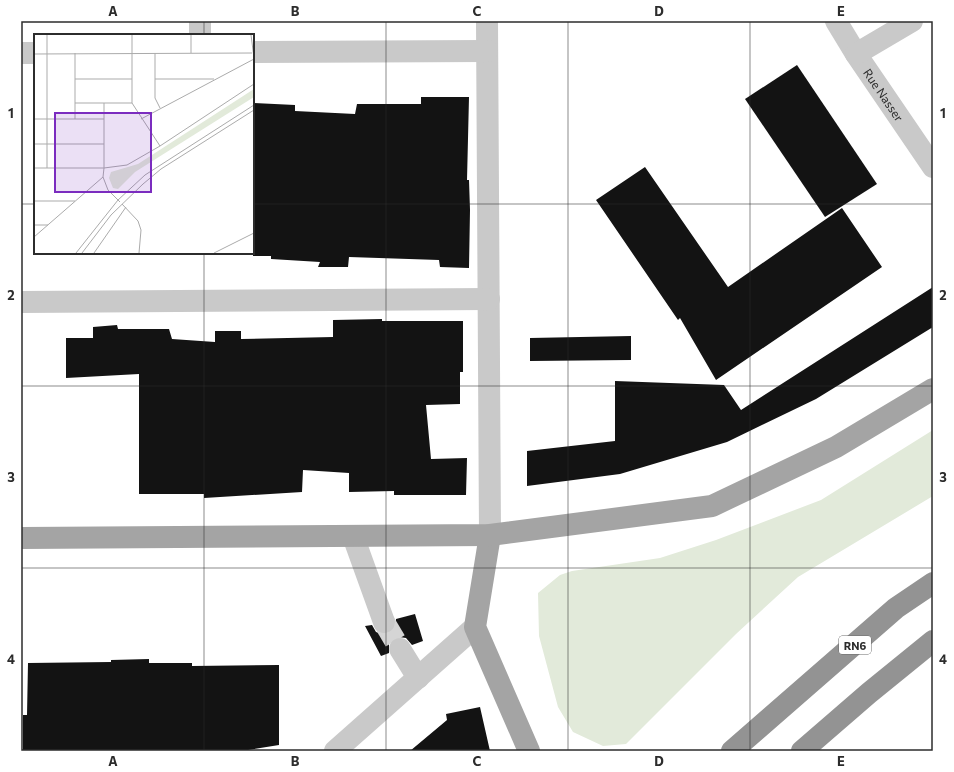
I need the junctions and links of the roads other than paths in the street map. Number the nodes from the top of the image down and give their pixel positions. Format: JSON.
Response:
{"nodes":[{"id":1,"x":200,"y":21,"type":"edge"},
{"id":2,"x":487,"y":21,"type":"edge"},
{"id":3,"x":836,"y":21,"type":"edge"},
{"id":4,"x":912,"y":21,"type":"edge"},
{"id":5,"x":200,"y":34,"type":"edge"},
{"id":6,"x":487,"y":51,"type":"junction"},
{"id":7,"x":254,"y":52,"type":"edge"},
{"id":8,"x":21,"y":53,"type":"edge"},
{"id":9,"x":34,"y":53,"type":"edge"},
{"id":10,"x":856,"y":54,"type":"junction"},
{"id":11,"x":933,"y":167,"type":"edge"},
{"id":12,"x":489,"y":299,"type":"junction"},
{"id":13,"x":21,"y":302,"type":"edge"},
{"id":14,"x":933,"y":389,"type":"edge"},
{"id":15,"x":490,"y":535,"type":"junction"},
{"id":16,"x":353,"y":536,"type":"junction"},
{"id":17,"x":21,"y":538,"type":"edge"},
{"id":18,"x":933,"y":583,"type":"edge"},
{"id":19,"x":384,"y":622,"type":"tunnel mouth"},
{"id":20,"x":475,"y":628,"type":"junction"},
{"id":21,"x":933,"y":641,"type":"edge"},
{"id":22,"x":400,"y":649,"type":"tunnel mouth"},
{"id":23,"x":418,"y":678,"type":"junction"},
{"id":24,"x":335,"y":751,"type":"edge"},
{"id":25,"x":529,"y":751,"type":"edge"},
{"id":26,"x":732,"y":751,"type":"edge"},
{"id":27,"x":802,"y":751,"type":"edge"}],
"edges":[{"from":1,"to":5,"type":"street"},
{"from":2,"to":6,"type":"street"},
{"from":3,"to":10,"type":"street","name":"Rue Nasser"},
{"from":4,"to":10,"type":"street"},
{"from":6,"to":7,"type":"street"},
{"from":6,"to":12,"type":"street"},
{"from":8,"to":9,"type":"street"},
{"from":10,"to":11,"type":"street","name":"Rue Nasser"},
{"from":12,"to":13,"type":"street"},
{"from":12,"to":15,"type":"street"},
{"from":14,"to":15,"type":"main road"},
{"from":15,"to":16,"type":"main road"},
{"from":15,"to":20,"type":"main road"},
{"from":16,"to":17,"type":"main road"},
{"from":16,"to":19,"type":"street"},
{"from":18,"to":26,"type":"highway","number":"RN6"},
{"from":20,"to":23,"type":"street"},
{"from":20,"to":25,"type":"main road"},
{"from":21,"to":27,"type":"highway"},
{"from":22,"to":23,"type":"street"},
{"from":23,"to":24,"type":"street"}]}
